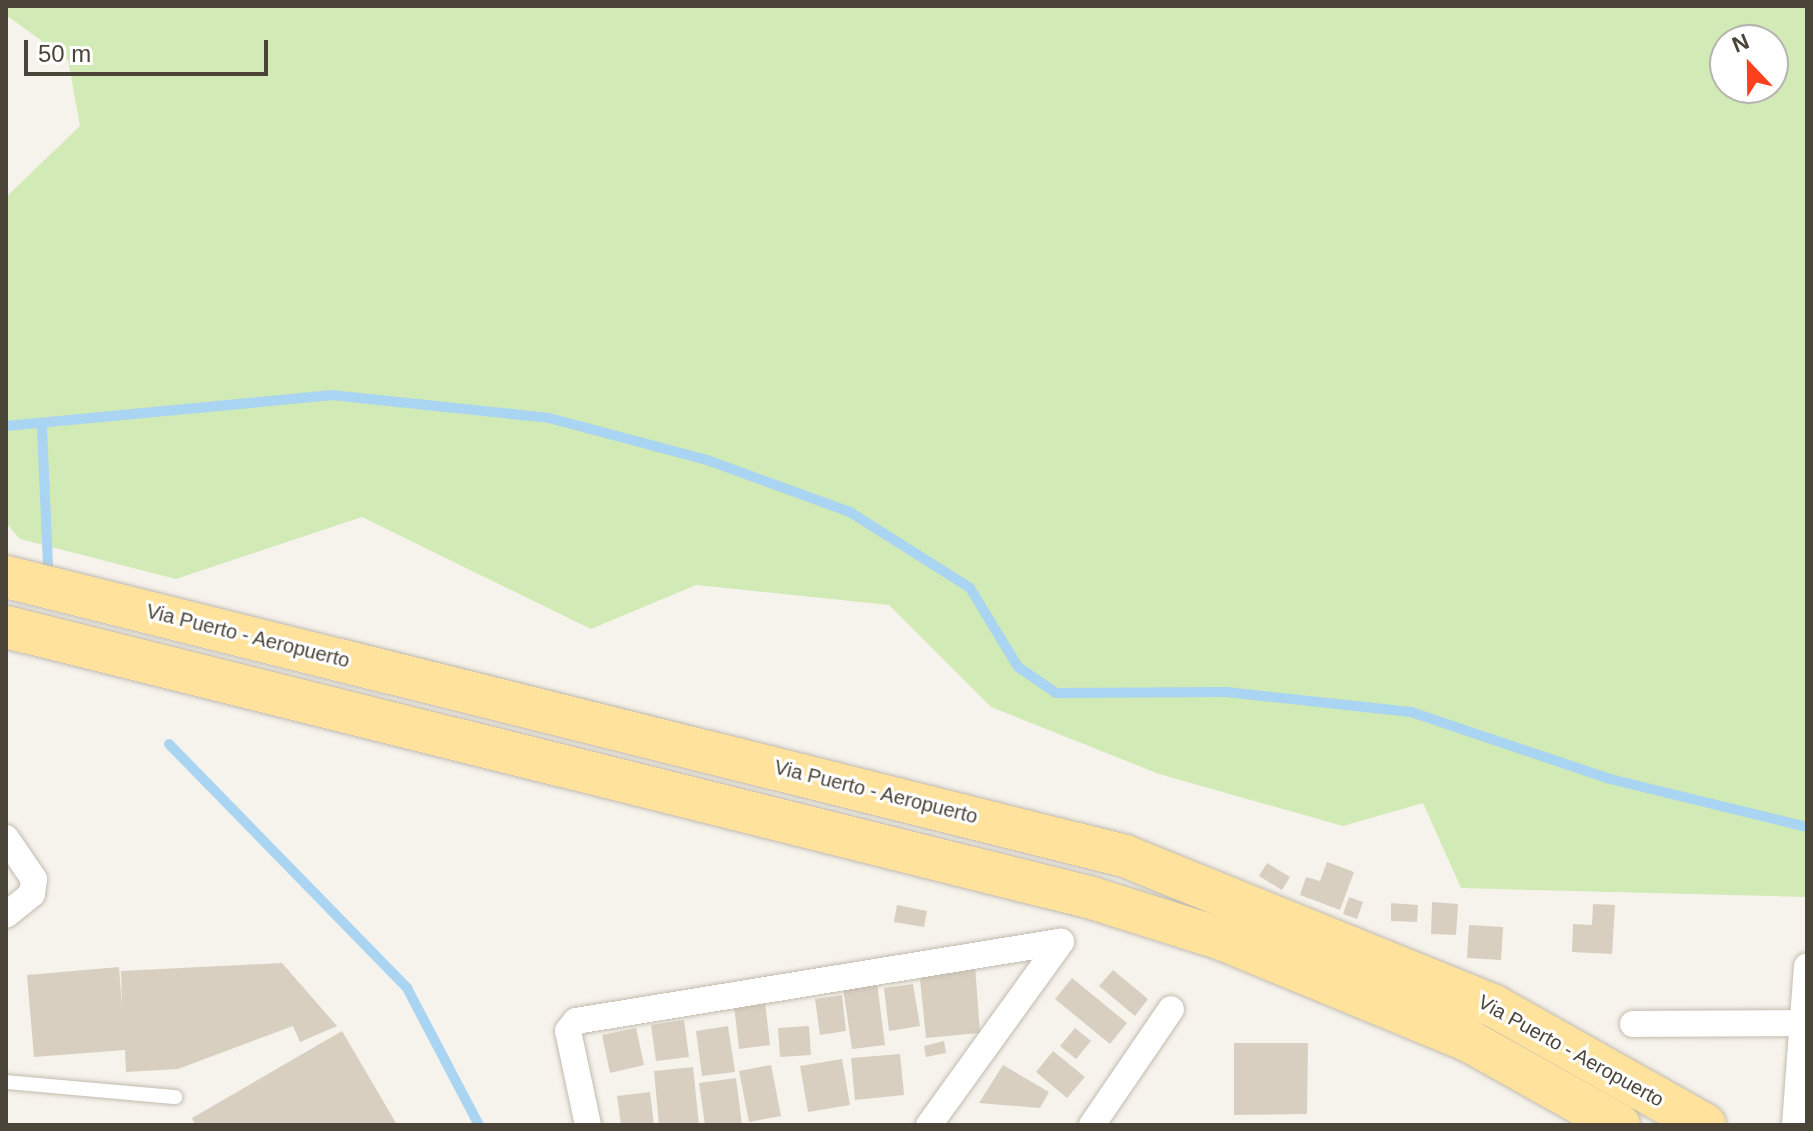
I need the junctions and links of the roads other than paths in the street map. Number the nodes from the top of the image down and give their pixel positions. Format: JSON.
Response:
{"nodes":[{"id":1,"x":6,"y":577,"type":"edge"},
{"id":2,"x":6,"y":627,"type":"edge"},
{"id":3,"x":6,"y":838,"type":"edge"},
{"id":4,"x":6,"y":915,"type":"edge"},
{"id":5,"x":1807,"y":966,"type":"edge"},
{"id":6,"x":1171,"y":1009,"type":"dead end"},
{"id":7,"x":1802,"y":1023,"type":"junction"},
{"id":8,"x":1633,"y":1024,"type":"dead end"},
{"id":9,"x":6,"y":1082,"type":"edge"},
{"id":10,"x":175,"y":1097,"type":"dead end"},
{"id":11,"x":588,"y":1125,"type":"edge"},
{"id":12,"x":929,"y":1125,"type":"edge"},
{"id":13,"x":1092,"y":1125,"type":"edge"},
{"id":14,"x":1619,"y":1125,"type":"edge"},
{"id":15,"x":1705,"y":1125,"type":"edge"},
{"id":16,"x":1795,"y":1125,"type":"edge"}],
"edges":[{"from":1,"to":15,"type":"main road","name":"Via Puerto - Aeropuerto"},
{"from":2,"to":14,"type":"main road","name":"Via Puerto - Aeropuerto"},
{"from":3,"to":4,"type":"street"},
{"from":5,"to":7,"type":"street"},
{"from":6,"to":13,"type":"street"},
{"from":7,"to":8,"type":"street"},
{"from":7,"to":16,"type":"street"},
{"from":9,"to":10,"type":"lane"},
{"from":11,"to":12,"type":"street"}]}
